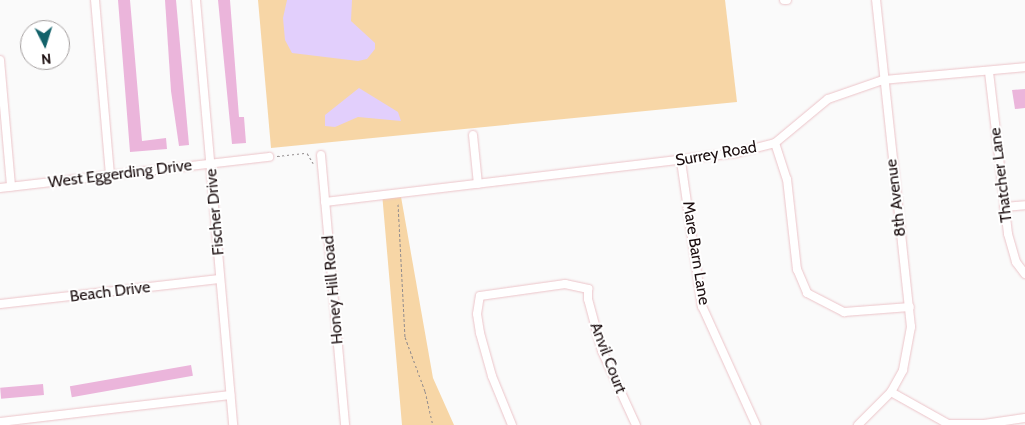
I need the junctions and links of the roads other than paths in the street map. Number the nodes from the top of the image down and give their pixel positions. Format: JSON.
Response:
{"nodes":[{"id":1,"x":95,"y":0,"type":"edge"},
{"id":2,"x":196,"y":0,"type":"edge"},
{"id":3,"x":876,"y":0,"type":"edge"},
{"id":4,"x":0,"y":60,"type":"edge"},
{"id":5,"x":1025,"y":67,"type":"edge"},
{"id":6,"x":989,"y":72,"type":"junction"},
{"id":7,"x":883,"y":80,"type":"junction"},
{"id":8,"x":473,"y":135,"type":"dead end"},
{"id":9,"x":775,"y":143,"type":"junction"},
{"id":10,"x":321,"y":155,"type":"dead end"},
{"id":11,"x":269,"y":157,"type":"road end"},
{"id":12,"x":681,"y":161,"type":"junction"},
{"id":13,"x":211,"y":163,"type":"junction"},
{"id":14,"x":110,"y":175,"type":"junction"},
{"id":15,"x":478,"y":184,"type":"junction"},
{"id":16,"x":11,"y":187,"type":"junction"},
{"id":17,"x":0,"y":188,"type":"edge"},
{"id":18,"x":325,"y":202,"type":"junction"},
{"id":19,"x":1025,"y":205,"type":"edge"},
{"id":20,"x":1004,"y":207,"type":"junction"},
{"id":21,"x":1025,"y":274,"type":"edge"},
{"id":22,"x":220,"y":279,"type":"junction"},
{"id":23,"x":0,"y":304,"type":"edge"},
{"id":24,"x":910,"y":306,"type":"junction"},
{"id":25,"x":891,"y":392,"type":"junction"},
{"id":26,"x":230,"y":396,"type":"junction"},
{"id":27,"x":1025,"y":418,"type":"edge"},
{"id":28,"x":0,"y":422,"type":"edge"},
{"id":29,"x":984,"y":424,"type":"edge"},
{"id":30,"x":233,"y":425,"type":"edge"},
{"id":31,"x":344,"y":425,"type":"edge"},
{"id":32,"x":512,"y":425,"type":"edge"},
{"id":33,"x":636,"y":425,"type":"edge"},
{"id":34,"x":756,"y":425,"type":"edge"},
{"id":35,"x":858,"y":425,"type":"edge"}],
"edges":[{"from":1,"to":14,"type":"street"},
{"from":2,"to":13,"type":"street","name":"Fischer Drive"},
{"from":3,"to":7,"type":"street","name":"8th Avenue"},
{"from":4,"to":16,"type":"street"},
{"from":5,"to":6,"type":"street","name":"Surrey Road"},
{"from":6,"to":7,"type":"street","name":"Surrey Road"},
{"from":6,"to":20,"type":"street","name":"Thatcher Lane"},
{"from":7,"to":9,"type":"street","name":"Surrey Road"},
{"from":7,"to":24,"type":"street","name":"8th Avenue"},
{"from":8,"to":15,"type":"street"},
{"from":9,"to":12,"type":"street","name":"Surrey Road"},
{"from":9,"to":24,"type":"street"},
{"from":10,"to":18,"type":"street","name":"Honey Hill Road"},
{"from":11,"to":13,"type":"street","name":"West Eggerding Drive"},
{"from":12,"to":15,"type":"street","name":"Surrey Road"},
{"from":12,"to":34,"type":"street","name":"Mare Barn Lane"},
{"from":13,"to":14,"type":"street","name":"West Eggerding Drive"},
{"from":13,"to":22,"type":"street","name":"Fischer Drive"},
{"from":14,"to":16,"type":"street","name":"West Eggerding Drive"},
{"from":15,"to":18,"type":"street","name":"Surrey Road"},
{"from":16,"to":17,"type":"street","name":"West Eggerding Drive"},
{"from":18,"to":31,"type":"street","name":"Honey Hill Road"},
{"from":19,"to":20,"type":"street"},
{"from":20,"to":21,"type":"street","name":"Thatcher Lane"},
{"from":22,"to":23,"type":"street","name":"Beach Drive"},
{"from":22,"to":26,"type":"street","name":"Fischer Drive"},
{"from":24,"to":25,"type":"street","name":"8th Avenue"},
{"from":25,"to":29,"type":"street"},
{"from":25,"to":35,"type":"street","name":"8th Avenue"},
{"from":26,"to":28,"type":"street"},
{"from":26,"to":30,"type":"street","name":"Fischer Drive"},
{"from":27,"to":29,"type":"street"},
{"from":32,"to":33,"type":"street","name":"Anvil Court"}]}
